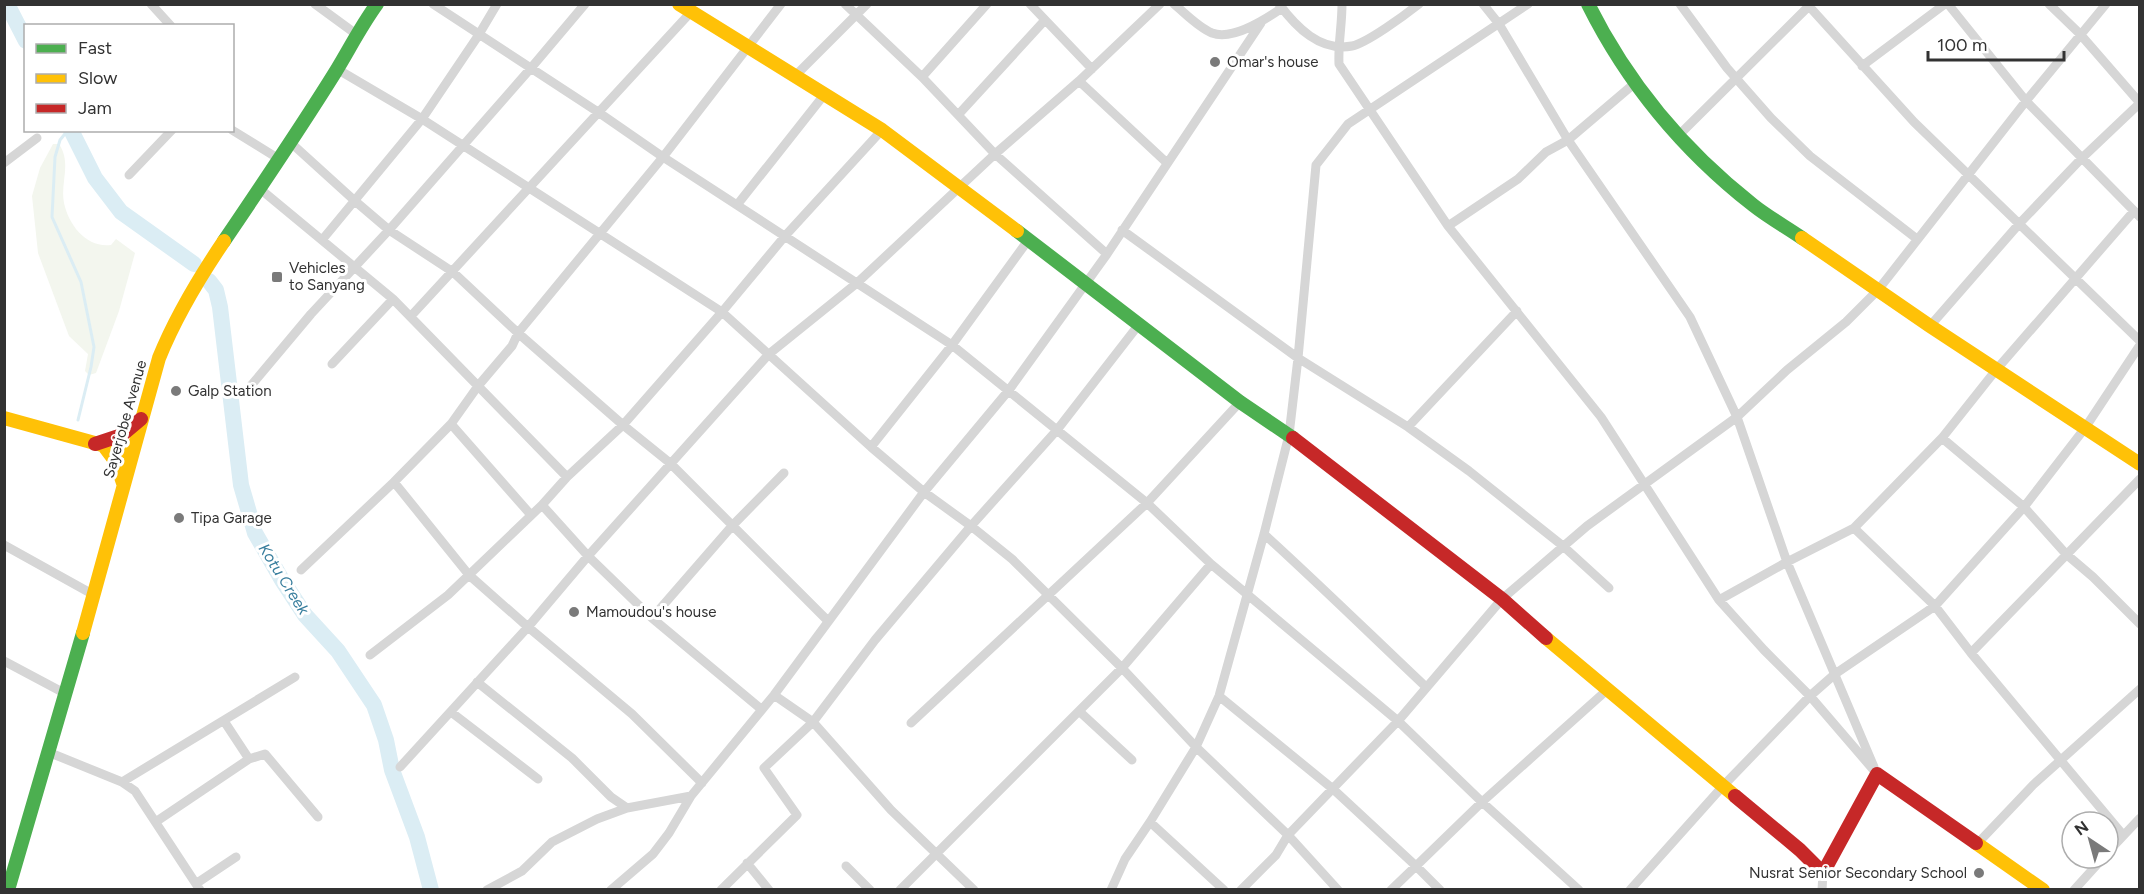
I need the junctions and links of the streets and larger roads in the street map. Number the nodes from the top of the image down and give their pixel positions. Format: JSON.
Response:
{"nodes":[{"id":1,"x":151,"y":4,"type":"edge"},
{"id":2,"x":315,"y":4,"type":"edge"},
{"id":3,"x":377,"y":4,"type":"edge"},
{"id":4,"x":433,"y":4,"type":"edge"},
{"id":5,"x":497,"y":4,"type":"edge"},
{"id":6,"x":585,"y":4,"type":"edge"},
{"id":7,"x":781,"y":4,"type":"edge"},
{"id":8,"x":845,"y":4,"type":"edge"},
{"id":9,"x":867,"y":4,"type":"edge"},
{"id":10,"x":987,"y":4,"type":"edge"},
{"id":11,"x":1030,"y":4,"type":"edge"},
{"id":12,"x":1160,"y":4,"type":"edge"},
{"id":13,"x":1174,"y":4,"type":"edge"},
{"id":14,"x":1342,"y":4,"type":"edge"},
{"id":15,"x":1419,"y":4,"type":"edge"},
{"id":16,"x":1483,"y":4,"type":"edge"},
{"id":17,"x":1528,"y":4,"type":"edge"},
{"id":18,"x":1588,"y":4,"type":"edge"},
{"id":19,"x":1680,"y":4,"type":"edge"},
{"id":20,"x":1947,"y":4,"type":"edge"},
{"id":21,"x":2049,"y":4,"type":"edge"},
{"id":22,"x":2106,"y":4,"type":"edge"},
{"id":23,"x":1809,"y":5,"type":"edge"},
{"id":24,"x":1281,"y":6,"type":"edge"},
{"id":25,"x":685,"y":8,"type":"edge"},
{"id":26,"x":857,"y":15,"type":"junction"},
{"id":27,"x":1046,"y":20,"type":"junction"},
{"id":28,"x":1261,"y":23,"type":"junction"},
{"id":29,"x":169,"y":24,"type":"edge"},
{"id":30,"x":1499,"y":24,"type":"junction"},
{"id":31,"x":356,"y":33,"type":"junction"},
{"id":32,"x":2080,"y":34,"type":"junction"},
{"id":33,"x":478,"y":36,"type":"junction"},
{"id":34,"x":747,"y":47,"type":"junction"},
{"id":35,"x":1338,"y":47,"type":"junction"},
{"id":36,"x":1862,"y":66,"type":"junction"},
{"id":37,"x":531,"y":68,"type":"junction"},
{"id":38,"x":338,"y":69,"type":"junction"},
{"id":39,"x":1092,"y":69,"type":"junction"},
{"id":40,"x":795,"y":76,"type":"junction"},
{"id":41,"x":922,"y":77,"type":"junction"},
{"id":42,"x":1736,"y":78,"type":"junction"},
{"id":43,"x":1079,"y":81,"type":"junction"},
{"id":44,"x":1635,"y":83,"type":"junction"},
{"id":45,"x":824,"y":94,"type":"junction"},
{"id":46,"x":2026,"y":101,"type":"junction"},
{"id":47,"x":2139,"y":103,"type":"edge"},
{"id":48,"x":1369,"y":111,"type":"junction"},
{"id":49,"x":598,"y":112,"type":"junction"},
{"id":50,"x":958,"y":115,"type":"junction"},
{"id":51,"x":422,"y":119,"type":"junction"},
{"id":52,"x":882,"y":130,"type":"junction"},
{"id":53,"x":234,"y":131,"type":"edge"},
{"id":54,"x":170,"y":132,"type":"edge"},
{"id":55,"x":1679,"y":135,"type":"junction"},
{"id":56,"x":37,"y":138,"type":"dead end"},
{"id":57,"x":1568,"y":140,"type":"junction"},
{"id":58,"x":290,"y":142,"type":"junction"},
{"id":59,"x":462,"y":145,"type":"junction"},
{"id":60,"x":994,"y":154,"type":"junction"},
{"id":61,"x":663,"y":157,"type":"junction"},
{"id":62,"x":279,"y":159,"type":"junction"},
{"id":63,"x":2081,"y":159,"type":"junction"},
{"id":64,"x":4,"y":163,"type":"edge"},
{"id":65,"x":1167,"y":163,"type":"junction"},
{"id":66,"x":129,"y":174,"type":"dead end"},
{"id":67,"x":1970,"y":175,"type":"junction"},
{"id":68,"x":528,"y":187,"type":"junction"},
{"id":69,"x":259,"y":188,"type":"junction"},
{"id":70,"x":958,"y":188,"type":"junction"},
{"id":71,"x":354,"y":201,"type":"junction"},
{"id":72,"x":737,"y":205,"type":"junction"},
{"id":73,"x":2137,"y":214,"type":"edge"},
{"id":74,"x":2019,"y":224,"type":"junction"},
{"id":75,"x":1448,"y":226,"type":"junction"},
{"id":76,"x":389,"y":230,"type":"junction"},
{"id":77,"x":1122,"y":230,"type":"junction"},
{"id":78,"x":599,"y":233,"type":"junction"},
{"id":79,"x":785,"y":236,"type":"junction"},
{"id":80,"x":1029,"y":239,"type":"junction"},
{"id":81,"x":1917,"y":239,"type":"junction"},
{"id":82,"x":322,"y":240,"type":"junction"},
{"id":83,"x":1107,"y":254,"type":"junction"},
{"id":84,"x":355,"y":267,"type":"junction"},
{"id":85,"x":453,"y":272,"type":"junction"},
{"id":86,"x":2075,"y":277,"type":"junction"},
{"id":87,"x":1086,"y":282,"type":"junction"},
{"id":88,"x":857,"y":283,"type":"junction"},
{"id":89,"x":1878,"y":290,"type":"junction"},
{"id":90,"x":393,"y":299,"type":"junction"},
{"id":91,"x":1517,"y":311,"type":"junction"},
{"id":92,"x":722,"y":312,"type":"junction"},
{"id":93,"x":411,"y":316,"type":"junction"},
{"id":94,"x":1140,"y":323,"type":"junction"},
{"id":95,"x":1930,"y":326,"type":"junction"},
{"id":96,"x":518,"y":333,"type":"junction"},
{"id":97,"x":2139,"y":343,"type":"edge"},
{"id":98,"x":952,"y":345,"type":"junction"},
{"id":99,"x":769,"y":354,"type":"junction"},
{"id":100,"x":1298,"y":358,"type":"junction"},
{"id":101,"x":333,"y":364,"type":"dead end"},
{"id":102,"x":1996,"y":370,"type":"junction"},
{"id":103,"x":478,"y":386,"type":"junction"},
{"id":104,"x":249,"y":388,"type":"dead end"},
{"id":105,"x":1009,"y":390,"type":"junction"},
{"id":106,"x":1240,"y":402,"type":"junction"},
{"id":107,"x":1737,"y":417,"type":"junction"},
{"id":108,"x":4,"y":418,"type":"edge"},
{"id":109,"x":141,"y":419,"type":"junction"},
{"id":110,"x":451,"y":424,"type":"junction"},
{"id":111,"x":623,"y":425,"type":"junction"},
{"id":112,"x":1408,"y":427,"type":"junction"},
{"id":113,"x":2085,"y":428,"type":"junction"},
{"id":114,"x":1057,"y":430,"type":"junction"},
{"id":115,"x":1289,"y":435,"type":"junction"},
{"id":116,"x":1942,"y":438,"type":"junction"},
{"id":117,"x":100,"y":445,"type":"junction"},
{"id":118,"x":871,"y":447,"type":"junction"},
{"id":119,"x":131,"y":453,"type":"junction"},
{"id":120,"x":670,"y":463,"type":"junction"},
{"id":121,"x":2139,"y":464,"type":"edge"},
{"id":122,"x":784,"y":473,"type":"dead end"},
{"id":123,"x":567,"y":477,"type":"junction"},
{"id":124,"x":2139,"y":479,"type":"edge"},
{"id":125,"x":394,"y":482,"type":"junction"},
{"id":126,"x":123,"y":484,"type":"junction"},
{"id":127,"x":1644,"y":484,"type":"junction"},
{"id":128,"x":924,"y":492,"type":"junction"},
{"id":129,"x":1148,"y":502,"type":"junction"},
{"id":130,"x":542,"y":505,"type":"junction"},
{"id":131,"x":2024,"y":507,"type":"junction"},
{"id":132,"x":531,"y":515,"type":"junction"},
{"id":133,"x":732,"y":526,"type":"junction"},
{"id":134,"x":971,"y":526,"type":"junction"},
{"id":135,"x":1854,"y":528,"type":"junction"},
{"id":136,"x":1264,"y":534,"type":"junction"},
{"id":137,"x":4,"y":545,"type":"edge"},
{"id":138,"x":1563,"y":546,"type":"junction"},
{"id":139,"x":2066,"y":554,"type":"junction"},
{"id":140,"x":588,"y":556,"type":"junction"},
{"id":141,"x":1787,"y":562,"type":"junction"},
{"id":142,"x":1211,"y":564,"type":"junction"},
{"id":143,"x":301,"y":570,"type":"dead end"},
{"id":144,"x":469,"y":574,"type":"junction"},
{"id":145,"x":1609,"y":588,"type":"dead end"},
{"id":146,"x":1047,"y":594,"type":"junction"},
{"id":147,"x":1246,"y":594,"type":"junction"},
{"id":148,"x":94,"y":595,"type":"junction"},
{"id":149,"x":1502,"y":599,"type":"junction"},
{"id":150,"x":1719,"y":600,"type":"junction"},
{"id":151,"x":1935,"y":606,"type":"junction"},
{"id":152,"x":652,"y":618,"type":"junction"},
{"id":153,"x":828,"y":621,"type":"junction"},
{"id":154,"x":2139,"y":624,"type":"edge"},
{"id":155,"x":528,"y":627,"type":"junction"},
{"id":156,"x":1971,"y":653,"type":"junction"},
{"id":157,"x":370,"y":655,"type":"dead end"},
{"id":158,"x":4,"y":661,"type":"edge"},
{"id":159,"x":1122,"y":668,"type":"junction"},
{"id":160,"x":1835,"y":674,"type":"junction"},
{"id":161,"x":295,"y":677,"type":"dead end"},
{"id":162,"x":477,"y":682,"type":"junction"},
{"id":163,"x":1426,"y":687,"type":"junction"},
{"id":164,"x":2139,"y":689,"type":"edge"},
{"id":165,"x":1607,"y":690,"type":"junction"},
{"id":166,"x":66,"y":694,"type":"junction"},
{"id":167,"x":774,"y":695,"type":"junction"},
{"id":168,"x":1219,"y":696,"type":"junction"},
{"id":169,"x":1810,"y":696,"type":"junction"},
{"id":170,"x":761,"y":709,"type":"junction"},
{"id":171,"x":451,"y":712,"type":"junction"},
{"id":172,"x":1080,"y":712,"type":"junction"},
{"id":173,"x":224,"y":721,"type":"junction"},
{"id":174,"x":1398,"y":721,"type":"junction"},
{"id":175,"x":813,"y":722,"type":"junction"},
{"id":176,"x":911,"y":723,"type":"dead end"},
{"id":177,"x":1196,"y":747,"type":"junction"},
{"id":178,"x":48,"y":752,"type":"junction"},
{"id":179,"x":249,"y":759,"type":"junction"},
{"id":180,"x":1132,"y":760,"type":"dead end"},
{"id":181,"x":2061,"y":760,"type":"junction"},
{"id":182,"x":400,"y":767,"type":"dead end"},
{"id":183,"x":1877,"y":774,"type":"junction"},
{"id":184,"x":538,"y":779,"type":"dead end"},
{"id":185,"x":122,"y":782,"type":"junction"},
{"id":186,"x":702,"y":783,"type":"junction"},
{"id":187,"x":1723,"y":786,"type":"junction"},
{"id":188,"x":1333,"y":789,"type":"junction"},
{"id":189,"x":691,"y":796,"type":"junction"},
{"id":190,"x":1482,"y":802,"type":"junction"},
{"id":191,"x":627,"y":808,"type":"junction"},
{"id":192,"x":318,"y":817,"type":"dead end"},
{"id":193,"x":2139,"y":818,"type":"edge"},
{"id":194,"x":157,"y":821,"type":"junction"},
{"id":195,"x":1150,"y":822,"type":"junction"},
{"id":196,"x":1288,"y":835,"type":"junction"},
{"id":197,"x":2123,"y":835,"type":"junction"},
{"id":198,"x":2120,"y":838,"type":"edge"},
{"id":199,"x":1977,"y":844,"type":"junction"},
{"id":200,"x":936,"y":854,"type":"junction"},
{"id":201,"x":237,"y":857,"type":"dead end"},
{"id":202,"x":747,"y":863,"type":"junction"},
{"id":203,"x":846,"y":866,"type":"dead end"},
{"id":204,"x":1416,"y":866,"type":"junction"},
{"id":205,"x":2092,"y":870,"type":"edge"},
{"id":206,"x":1823,"y":873,"type":"junction"},
{"id":207,"x":199,"y":886,"type":"edge"},
{"id":208,"x":8,"y":890,"type":"edge"},
{"id":209,"x":487,"y":890,"type":"edge"},
{"id":210,"x":611,"y":890,"type":"edge"},
{"id":211,"x":721,"y":890,"type":"edge"},
{"id":212,"x":769,"y":890,"type":"edge"},
{"id":213,"x":870,"y":890,"type":"edge"},
{"id":214,"x":900,"y":890,"type":"edge"},
{"id":215,"x":974,"y":890,"type":"edge"},
{"id":216,"x":1111,"y":890,"type":"edge"},
{"id":217,"x":1224,"y":890,"type":"edge"},
{"id":218,"x":1241,"y":890,"type":"edge"},
{"id":219,"x":1338,"y":890,"type":"edge"},
{"id":220,"x":1391,"y":890,"type":"edge"},
{"id":221,"x":1440,"y":890,"type":"edge"},
{"id":222,"x":1579,"y":890,"type":"edge"},
{"id":223,"x":1630,"y":890,"type":"edge"},
{"id":224,"x":1822,"y":890,"type":"edge"},
{"id":225,"x":2043,"y":890,"type":"edge"},
{"id":226,"x":2074,"y":890,"type":"edge"}],
"edges":[{"from":1,"to":29,"type":"street"},
{"from":2,"to":31,"type":"street"},
{"from":3,"to":31,"type":"street","name":"Sayerjobe Avenue"},
{"from":4,"to":33,"type":"street"},
{"from":5,"to":33,"type":"street"},
{"from":6,"to":37,"type":"street"},
{"from":7,"to":34,"type":"street"},
{"from":8,"to":26,"type":"street"},
{"from":9,"to":26,"type":"street"},
{"from":10,"to":41,"type":"street"},
{"from":11,"to":27,"type":"street"},
{"from":12,"to":39,"type":"street"},
{"from":13,"to":28,"type":"street"},
{"from":14,"to":35,"type":"street"},
{"from":15,"to":35,"type":"street"},
{"from":16,"to":30,"type":"street"},
{"from":17,"to":30,"type":"street"},
{"from":18,"to":44,"type":"street"},
{"from":19,"to":42,"type":"street"},
{"from":20,"to":36,"type":"street"},
{"from":20,"to":46,"type":"street"},
{"from":21,"to":32,"type":"street"},
{"from":22,"to":32,"type":"street"},
{"from":23,"to":36,"type":"street"},
{"from":23,"to":42,"type":"street"},
{"from":24,"to":28,"type":"street"},
{"from":24,"to":35,"type":"street"},
{"from":25,"to":34,"type":"street"},
{"from":25,"to":49,"type":"street"},
{"from":26,"to":40,"type":"street"},
{"from":26,"to":41,"type":"street"},
{"from":27,"to":39,"type":"street"},
{"from":27,"to":50,"type":"street"},
{"from":28,"to":65,"type":"street"},
{"from":30,"to":48,"type":"street"},
{"from":30,"to":57,"type":"street"},
{"from":31,"to":38,"type":"street","name":"Sayerjobe Avenue"},
{"from":32,"to":46,"type":"street"},
{"from":32,"to":47,"type":"street"},
{"from":33,"to":37,"type":"street"},
{"from":33,"to":51,"type":"street"},
{"from":34,"to":40,"type":"street"},
{"from":34,"to":61,"type":"street"},
{"from":35,"to":48,"type":"street"},
{"from":36,"to":67,"type":"street"},
{"from":37,"to":49,"type":"street"},
{"from":37,"to":59,"type":"street"},
{"from":38,"to":51,"type":"street"},
{"from":38,"to":58,"type":"street","name":"Sayerjobe Avenue"},
{"from":39,"to":43,"type":"street"},
{"from":40,"to":45,"type":"street"},
{"from":41,"to":50,"type":"street"},
{"from":42,"to":55,"type":"street"},
{"from":42,"to":81,"type":"street"},
{"from":43,"to":60,"type":"street"},
{"from":43,"to":65,"type":"street"},
{"from":44,"to":55,"type":"street"},
{"from":44,"to":57,"type":"street"},
{"from":45,"to":52,"type":"street"},
{"from":45,"to":72,"type":"street"},
{"from":46,"to":63,"type":"street"},
{"from":46,"to":67,"type":"street"},
{"from":47,"to":63,"type":"street"},
{"from":48,"to":75,"type":"street"},
{"from":48,"to":100,"type":"street"},
{"from":49,"to":61,"type":"street"},
{"from":49,"to":68,"type":"street"},
{"from":50,"to":60,"type":"street"},
{"from":51,"to":59,"type":"street"},
{"from":51,"to":71,"type":"street"},
{"from":52,"to":70,"type":"street"},
{"from":52,"to":79,"type":"street"},
{"from":53,"to":62,"type":"street"},
{"from":54,"to":66,"type":"street"},
{"from":55,"to":89,"type":"street"},
{"from":56,"to":64,"type":"street"},
{"from":57,"to":75,"type":"street"},
{"from":57,"to":107,"type":"street"},
{"from":58,"to":62,"type":"street","name":"Sayerjobe Avenue"},
{"from":58,"to":71,"type":"street"},
{"from":59,"to":68,"type":"street"},
{"from":59,"to":76,"type":"street"},
{"from":60,"to":70,"type":"street"},
{"from":60,"to":83,"type":"street"},
{"from":61,"to":72,"type":"street"},
{"from":61,"to":78,"type":"street"},
{"from":62,"to":69,"type":"street","name":"Sayerjobe Avenue"},
{"from":63,"to":73,"type":"street"},
{"from":63,"to":74,"type":"street"},
{"from":65,"to":77,"type":"street"},
{"from":67,"to":74,"type":"street"},
{"from":67,"to":81,"type":"street"},
{"from":68,"to":78,"type":"street"},
{"from":68,"to":85,"type":"street"},
{"from":69,"to":82,"type":"street"},
{"from":69,"to":109,"type":"street","name":"Sayerjobe Avenue"},
{"from":70,"to":80,"type":"street"},
{"from":70,"to":88,"type":"street"},
{"from":71,"to":76,"type":"street"},
{"from":71,"to":82,"type":"street"},
{"from":72,"to":79,"type":"street"},
{"from":73,"to":86,"type":"street"},
{"from":74,"to":86,"type":"street"},
{"from":74,"to":95,"type":"street"},
{"from":75,"to":91,"type":"street"},
{"from":76,"to":84,"type":"street"},
{"from":76,"to":85,"type":"street"},
{"from":77,"to":83,"type":"street"},
{"from":77,"to":100,"type":"street"},
{"from":78,"to":92,"type":"street"},
{"from":78,"to":96,"type":"street"},
{"from":79,"to":88,"type":"street"},
{"from":79,"to":92,"type":"street"},
{"from":80,"to":87,"type":"street"},
{"from":80,"to":98,"type":"street"},
{"from":81,"to":89,"type":"street"},
{"from":82,"to":84,"type":"street"},
{"from":83,"to":87,"type":"street"},
{"from":84,"to":90,"type":"street"},
{"from":84,"to":104,"type":"street"},
{"from":85,"to":93,"type":"street"},
{"from":85,"to":96,"type":"street"},
{"from":86,"to":97,"type":"street"},
{"from":86,"to":102,"type":"street"},
{"from":87,"to":94,"type":"street"},
{"from":87,"to":105,"type":"street"},
{"from":88,"to":98,"type":"street"},
{"from":88,"to":99,"type":"street"},
{"from":89,"to":95,"type":"street"},
{"from":89,"to":107,"type":"street"},
{"from":90,"to":93,"type":"street"},
{"from":90,"to":101,"type":"street"},
{"from":91,"to":112,"type":"street"},
{"from":91,"to":127,"type":"street"},
{"from":92,"to":99,"type":"street"},
{"from":92,"to":111,"type":"street"},
{"from":93,"to":103,"type":"street"},
{"from":94,"to":106,"type":"street"},
{"from":94,"to":114,"type":"street"},
{"from":95,"to":102,"type":"street"},
{"from":96,"to":103,"type":"street"},
{"from":96,"to":111,"type":"street"},
{"from":97,"to":113,"type":"street"},
{"from":98,"to":105,"type":"street"},
{"from":98,"to":118,"type":"street"},
{"from":99,"to":118,"type":"street"},
{"from":99,"to":120,"type":"street"},
{"from":100,"to":112,"type":"street"},
{"from":100,"to":115,"type":"street"},
{"from":102,"to":113,"type":"street"},
{"from":102,"to":116,"type":"street"},
{"from":103,"to":110,"type":"street"},
{"from":103,"to":123,"type":"street"},
{"from":105,"to":114,"type":"street"},
{"from":105,"to":128,"type":"street"},
{"from":106,"to":115,"type":"street"},
{"from":106,"to":129,"type":"street"},
{"from":107,"to":127,"type":"street"},
{"from":107,"to":141,"type":"street"},
{"from":108,"to":117,"type":"street"},
{"from":109,"to":117,"type":"street"},
{"from":109,"to":119,"type":"street","name":"Sayerjobe Avenue"},
{"from":110,"to":125,"type":"street"},
{"from":110,"to":132,"type":"street"},
{"from":111,"to":120,"type":"street"},
{"from":111,"to":123,"type":"street"},
{"from":112,"to":138,"type":"street"},
{"from":113,"to":121,"type":"street"},
{"from":113,"to":131,"type":"street"},
{"from":114,"to":129,"type":"street"},
{"from":114,"to":134,"type":"street"},
{"from":115,"to":136,"type":"street"},
{"from":115,"to":149,"type":"street"},
{"from":116,"to":131,"type":"street"},
{"from":116,"to":135,"type":"street"},
{"from":117,"to":119,"type":"street"},
{"from":117,"to":126,"type":"street"},
{"from":118,"to":128,"type":"street"},
{"from":119,"to":126,"type":"street","name":"Sayerjobe Avenue"},
{"from":120,"to":133,"type":"street"},
{"from":120,"to":140,"type":"street"},
{"from":122,"to":133,"type":"street"},
{"from":123,"to":130,"type":"street"},
{"from":124,"to":139,"type":"street"},
{"from":125,"to":143,"type":"street"},
{"from":125,"to":144,"type":"street"},
{"from":126,"to":148,"type":"street","name":"Sayerjobe Avenue"},
{"from":127,"to":138,"type":"street"},
{"from":127,"to":150,"type":"street"},
{"from":128,"to":134,"type":"street"},
{"from":128,"to":153,"type":"street"},
{"from":129,"to":142,"type":"street"},
{"from":129,"to":146,"type":"street"},
{"from":130,"to":132,"type":"street"},
{"from":130,"to":140,"type":"street"},
{"from":131,"to":139,"type":"street"},
{"from":131,"to":151,"type":"street"},
{"from":132,"to":144,"type":"street"},
{"from":133,"to":152,"type":"street"},
{"from":133,"to":153,"type":"street"},
{"from":134,"to":146,"type":"street"},
{"from":134,"to":175,"type":"street"},
{"from":135,"to":141,"type":"street"},
{"from":135,"to":151,"type":"street"},
{"from":136,"to":147,"type":"street"},
{"from":136,"to":163,"type":"street"},
{"from":137,"to":148,"type":"street"},
{"from":138,"to":145,"type":"street"},
{"from":138,"to":149,"type":"street"},
{"from":139,"to":154,"type":"street"},
{"from":139,"to":156,"type":"street"},
{"from":140,"to":152,"type":"street"},
{"from":140,"to":155,"type":"street"},
{"from":141,"to":150,"type":"street"},
{"from":141,"to":160,"type":"street"},
{"from":142,"to":147,"type":"street"},
{"from":142,"to":159,"type":"street"},
{"from":144,"to":155,"type":"street"},
{"from":144,"to":157,"type":"street"},
{"from":146,"to":159,"type":"street"},
{"from":146,"to":176,"type":"street"},
{"from":147,"to":168,"type":"street"},
{"from":147,"to":174,"type":"street"},
{"from":148,"to":166,"type":"street","name":"Sayerjobe Avenue"},
{"from":149,"to":163,"type":"street"},
{"from":149,"to":165,"type":"street"},
{"from":150,"to":169,"type":"street"},
{"from":151,"to":156,"type":"street"},
{"from":151,"to":160,"type":"street"},
{"from":152,"to":170,"type":"street"},
{"from":153,"to":167,"type":"street"},
{"from":155,"to":162,"type":"street"},
{"from":155,"to":186,"type":"street"},
{"from":156,"to":181,"type":"street"},
{"from":158,"to":166,"type":"street"},
{"from":159,"to":172,"type":"street"},
{"from":159,"to":177,"type":"street"},
{"from":160,"to":169,"type":"street"},
{"from":160,"to":183,"type":"street"},
{"from":161,"to":173,"type":"street"},
{"from":162,"to":171,"type":"street"},
{"from":162,"to":191,"type":"street"},
{"from":163,"to":174,"type":"street"},
{"from":164,"to":181,"type":"street"},
{"from":165,"to":187,"type":"street"},
{"from":165,"to":190,"type":"street"},
{"from":166,"to":178,"type":"street","name":"Sayerjobe Avenue"},
{"from":167,"to":170,"type":"street"},
{"from":167,"to":175,"type":"street"},
{"from":168,"to":177,"type":"street"},
{"from":168,"to":188,"type":"street"},
{"from":169,"to":183,"type":"street"},
{"from":169,"to":187,"type":"street"},
{"from":170,"to":186,"type":"street"},
{"from":171,"to":182,"type":"street"},
{"from":171,"to":184,"type":"street"},
{"from":172,"to":180,"type":"street"},
{"from":172,"to":200,"type":"street"},
{"from":173,"to":179,"type":"street"},
{"from":173,"to":185,"type":"street"},
{"from":174,"to":188,"type":"street"},
{"from":174,"to":190,"type":"street"},
{"from":175,"to":200,"type":"street"},
{"from":175,"to":202,"type":"street"},
{"from":177,"to":195,"type":"street"},
{"from":177,"to":196,"type":"street"},
{"from":178,"to":185,"type":"street"},
{"from":178,"to":208,"type":"street","name":"Sayerjobe Avenue"},
{"from":179,"to":192,"type":"street"},
{"from":179,"to":194,"type":"street"},
{"from":181,"to":197,"type":"street"},
{"from":181,"to":199,"type":"street"},
{"from":183,"to":199,"type":"street"},
{"from":183,"to":206,"type":"street"},
{"from":185,"to":194,"type":"street"},
{"from":186,"to":189,"type":"street"},
{"from":187,"to":206,"type":"street"},
{"from":187,"to":223,"type":"street"},
{"from":188,"to":196,"type":"street"},
{"from":188,"to":204,"type":"street"},
{"from":189,"to":191,"type":"street"},
{"from":189,"to":210,"type":"street"},
{"from":190,"to":204,"type":"street"},
{"from":190,"to":222,"type":"street"},
{"from":191,"to":209,"type":"street"},
{"from":193,"to":197,"type":"street"},
{"from":194,"to":207,"type":"street"},
{"from":195,"to":216,"type":"street"},
{"from":195,"to":217,"type":"street"},
{"from":196,"to":218,"type":"street"},
{"from":196,"to":219,"type":"street"},
{"from":197,"to":198,"type":"street"},
{"from":199,"to":225,"type":"street"},
{"from":200,"to":214,"type":"street"},
{"from":200,"to":215,"type":"street"},
{"from":201,"to":207,"type":"street"},
{"from":202,"to":211,"type":"street"},
{"from":202,"to":212,"type":"street"},
{"from":203,"to":213,"type":"street"},
{"from":204,"to":220,"type":"street"},
{"from":204,"to":221,"type":"street"},
{"from":205,"to":226,"type":"street"},
{"from":206,"to":224,"type":"street"}]}
